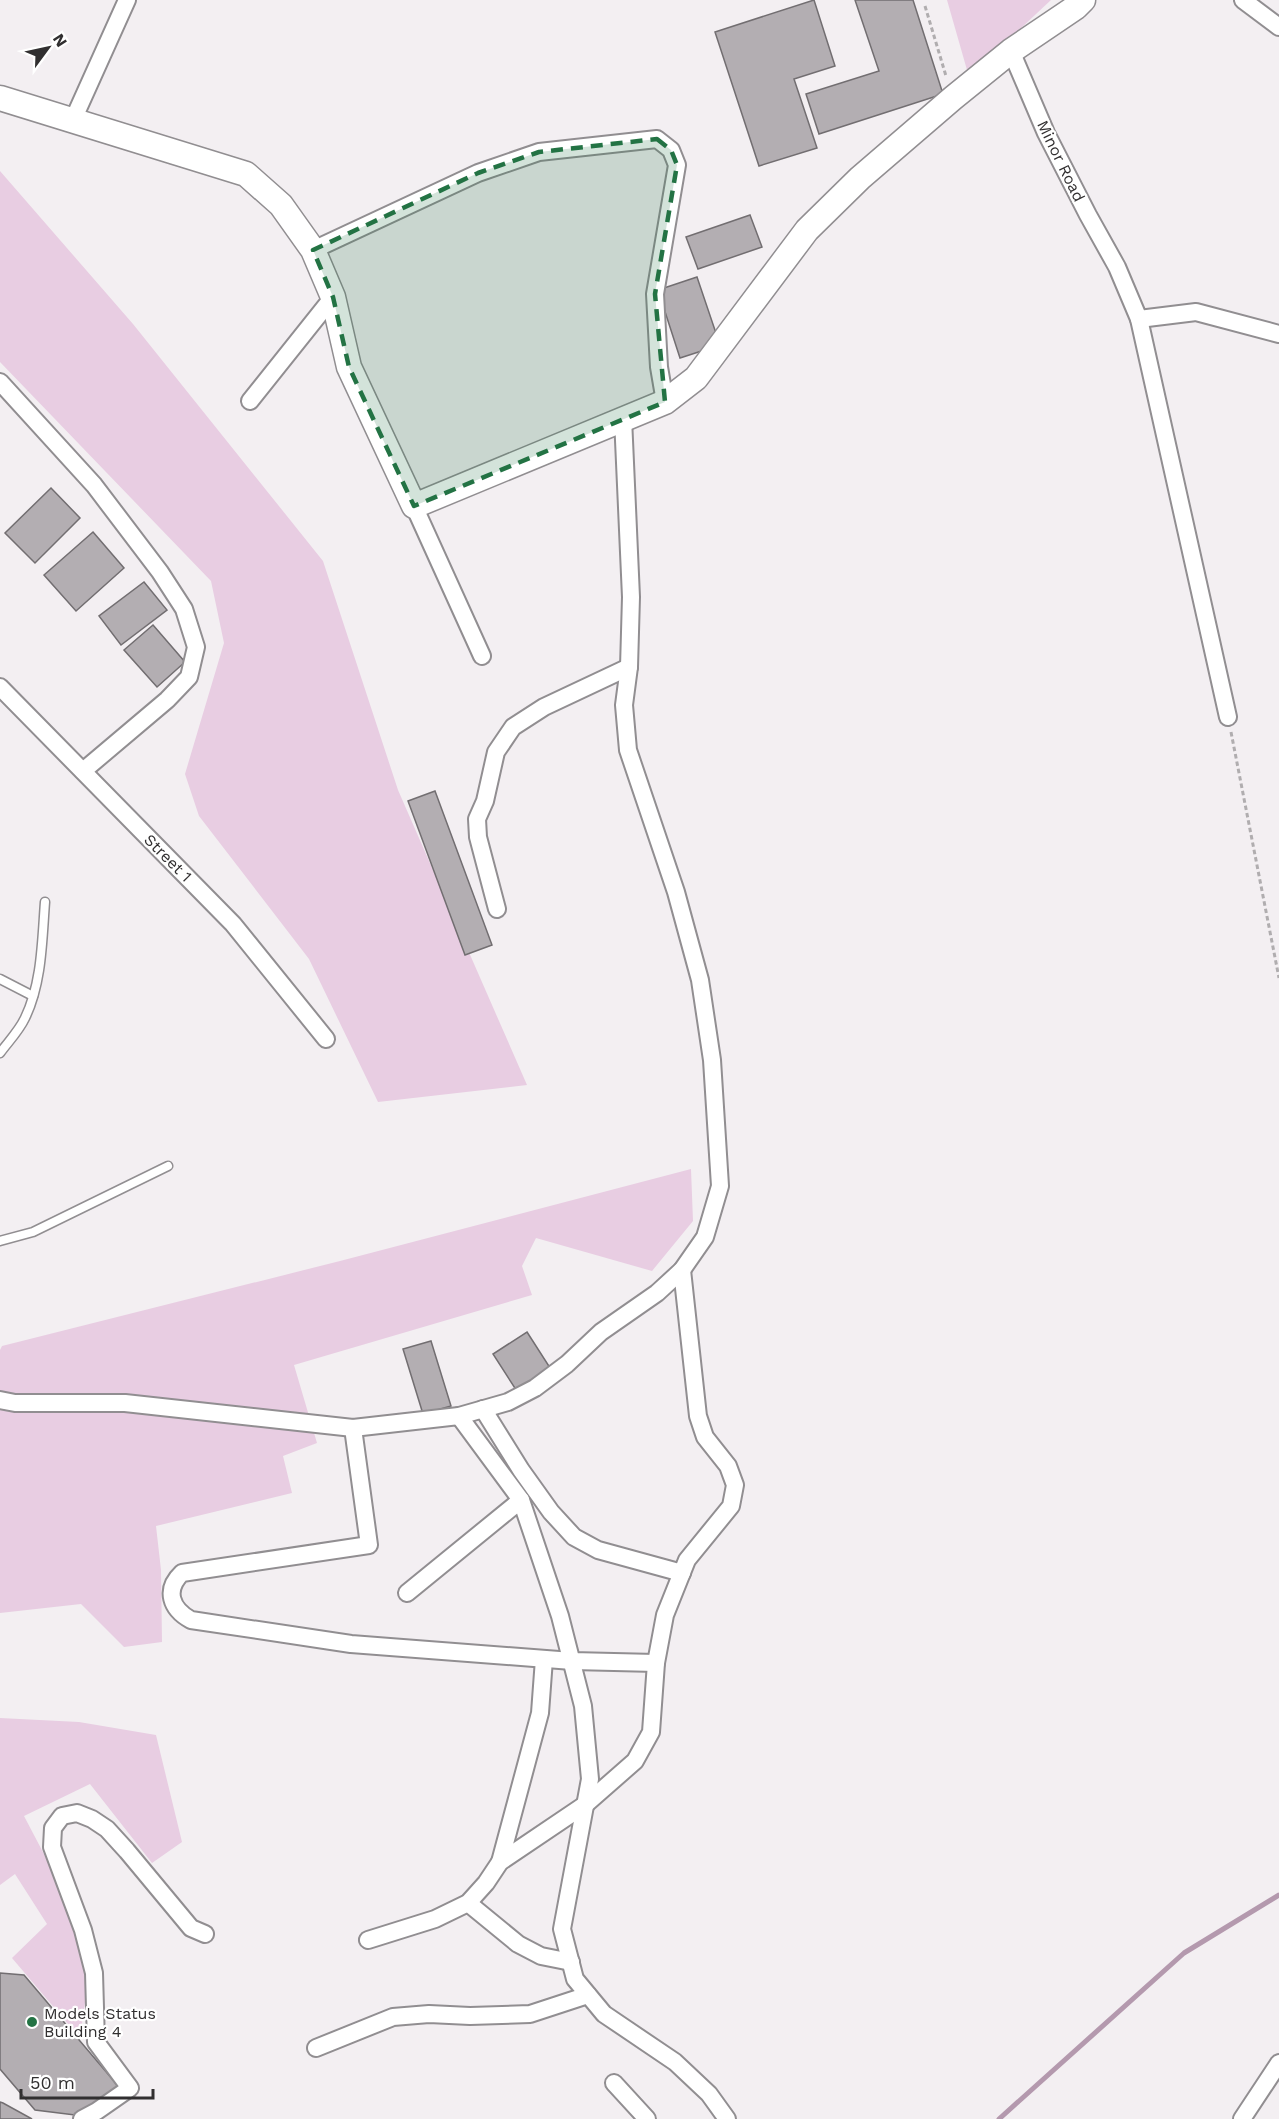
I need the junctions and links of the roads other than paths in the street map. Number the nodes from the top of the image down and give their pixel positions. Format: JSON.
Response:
{"nodes":[{"id":1,"x":127,"y":0,"type":"edge"},
{"id":2,"x":1083,"y":0,"type":"edge"},
{"id":3,"x":1243,"y":0,"type":"edge"},
{"id":4,"x":1279,"y":27,"type":"edge"},
{"id":5,"x":1011,"y":51,"type":"junction"},
{"id":6,"x":0,"y":98,"type":"edge"},
{"id":7,"x":73,"y":120,"type":"junction"},
{"id":8,"x":313,"y":250,"type":"junction"},
{"id":9,"x":333,"y":297,"type":"junction"},
{"id":10,"x":1139,"y":319,"type":"junction"},
{"id":11,"x":1279,"y":334,"type":"edge"},
{"id":12,"x":0,"y":382,"type":"edge"},
{"id":13,"x":250,"y":401,"type":"dead end"},
{"id":14,"x":664,"y":402,"type":"junction"},
{"id":15,"x":623,"y":418,"type":"junction"},
{"id":16,"x":414,"y":507,"type":"junction"},
{"id":17,"x":482,"y":656,"type":"dead end"},
{"id":18,"x":629,"y":667,"type":"junction"},
{"id":19,"x":0,"y":687,"type":"edge"},
{"id":20,"x":1228,"y":717,"type":"road end"},
{"id":21,"x":83,"y":771,"type":"junction"},
{"id":22,"x":45,"y":902,"type":"dead end"},
{"id":23,"x":497,"y":909,"type":"dead end"},
{"id":24,"x":0,"y":979,"type":"edge"},
{"id":25,"x":33,"y":996,"type":"junction"},
{"id":26,"x":326,"y":1039,"type":"dead end"},
{"id":27,"x":0,"y":1053,"type":"edge"},
{"id":28,"x":168,"y":1166,"type":"dead end"},
{"id":29,"x":0,"y":1241,"type":"edge"},
{"id":30,"x":682,"y":1270,"type":"junction"},
{"id":31,"x":0,"y":1400,"type":"edge"},
{"id":32,"x":483,"y":1409,"type":"junction"},
{"id":33,"x":459,"y":1416,"type":"junction"},
{"id":34,"x":353,"y":1428,"type":"junction"},
{"id":35,"x":521,"y":1500,"type":"junction"},
{"id":36,"x":682,"y":1573,"type":"junction"},
{"id":37,"x":407,"y":1593,"type":"dead end"},
{"id":38,"x":544,"y":1659,"type":"junction"},
{"id":39,"x":572,"y":1661,"type":"junction"},
{"id":40,"x":656,"y":1663,"type":"junction"},
{"id":41,"x":586,"y":1804,"type":"junction"},
{"id":42,"x":500,"y":1862,"type":"junction"},
{"id":43,"x":468,"y":1903,"type":"junction"},
{"id":44,"x":205,"y":1934,"type":"dead end"},
{"id":45,"x":368,"y":1940,"type":"dead end"},
{"id":46,"x":571,"y":1962,"type":"junction"},
{"id":47,"x":588,"y":1995,"type":"junction"},
{"id":48,"x":316,"y":2048,"type":"dead end"},
{"id":49,"x":1279,"y":2063,"type":"edge"},
{"id":50,"x":614,"y":2083,"type":"dead end"},
{"id":51,"x":82,"y":2119,"type":"edge"},
{"id":52,"x":647,"y":2119,"type":"edge"},
{"id":53,"x":728,"y":2119,"type":"edge"},
{"id":54,"x":1242,"y":2119,"type":"edge"}],
"edges":[{"from":1,"to":7,"type":"street"},
{"from":2,"to":5,"type":"street"},
{"from":3,"to":4,"type":"street"},
{"from":5,"to":10,"type":"street","name":"Minor Road"},
{"from":5,"to":14,"type":"street"},
{"from":6,"to":7,"type":"street"},
{"from":7,"to":8,"type":"street"},
{"from":8,"to":9,"type":"street"},
{"from":8,"to":14,"type":"street"},
{"from":9,"to":13,"type":"street"},
{"from":9,"to":16,"type":"street"},
{"from":10,"to":11,"type":"street"},
{"from":10,"to":20,"type":"street","name":"Minor Road"},
{"from":12,"to":21,"type":"street"},
{"from":14,"to":15,"type":"street"},
{"from":15,"to":16,"type":"street"},
{"from":15,"to":18,"type":"street"},
{"from":16,"to":17,"type":"street"},
{"from":18,"to":23,"type":"street"},
{"from":18,"to":30,"type":"street"},
{"from":19,"to":21,"type":"street","name":"Street 1"},
{"from":21,"to":26,"type":"street","name":"Street 1"},
{"from":22,"to":25,"type":"lane"},
{"from":24,"to":25,"type":"lane"},
{"from":25,"to":27,"type":"lane"},
{"from":28,"to":29,"type":"lane"},
{"from":30,"to":32,"type":"street"},
{"from":30,"to":36,"type":"street"},
{"from":31,"to":34,"type":"street"},
{"from":32,"to":33,"type":"street"},
{"from":32,"to":36,"type":"street"},
{"from":33,"to":34,"type":"street"},
{"from":33,"to":35,"type":"street"},
{"from":34,"to":38,"type":"street"},
{"from":35,"to":37,"type":"street"},
{"from":35,"to":39,"type":"street"},
{"from":36,"to":40,"type":"street"},
{"from":38,"to":39,"type":"street"},
{"from":38,"to":42,"type":"street"},
{"from":39,"to":40,"type":"street"},
{"from":39,"to":41,"type":"street"},
{"from":40,"to":41,"type":"street"},
{"from":41,"to":42,"type":"street"},
{"from":41,"to":46,"type":"street"},
{"from":42,"to":43,"type":"street"},
{"from":43,"to":45,"type":"street"},
{"from":43,"to":46,"type":"street"},
{"from":44,"to":51,"type":"street"},
{"from":46,"to":47,"type":"street"},
{"from":47,"to":48,"type":"street"},
{"from":47,"to":53,"type":"street"},
{"from":49,"to":54,"type":"street"},
{"from":50,"to":52,"type":"street"}]}
